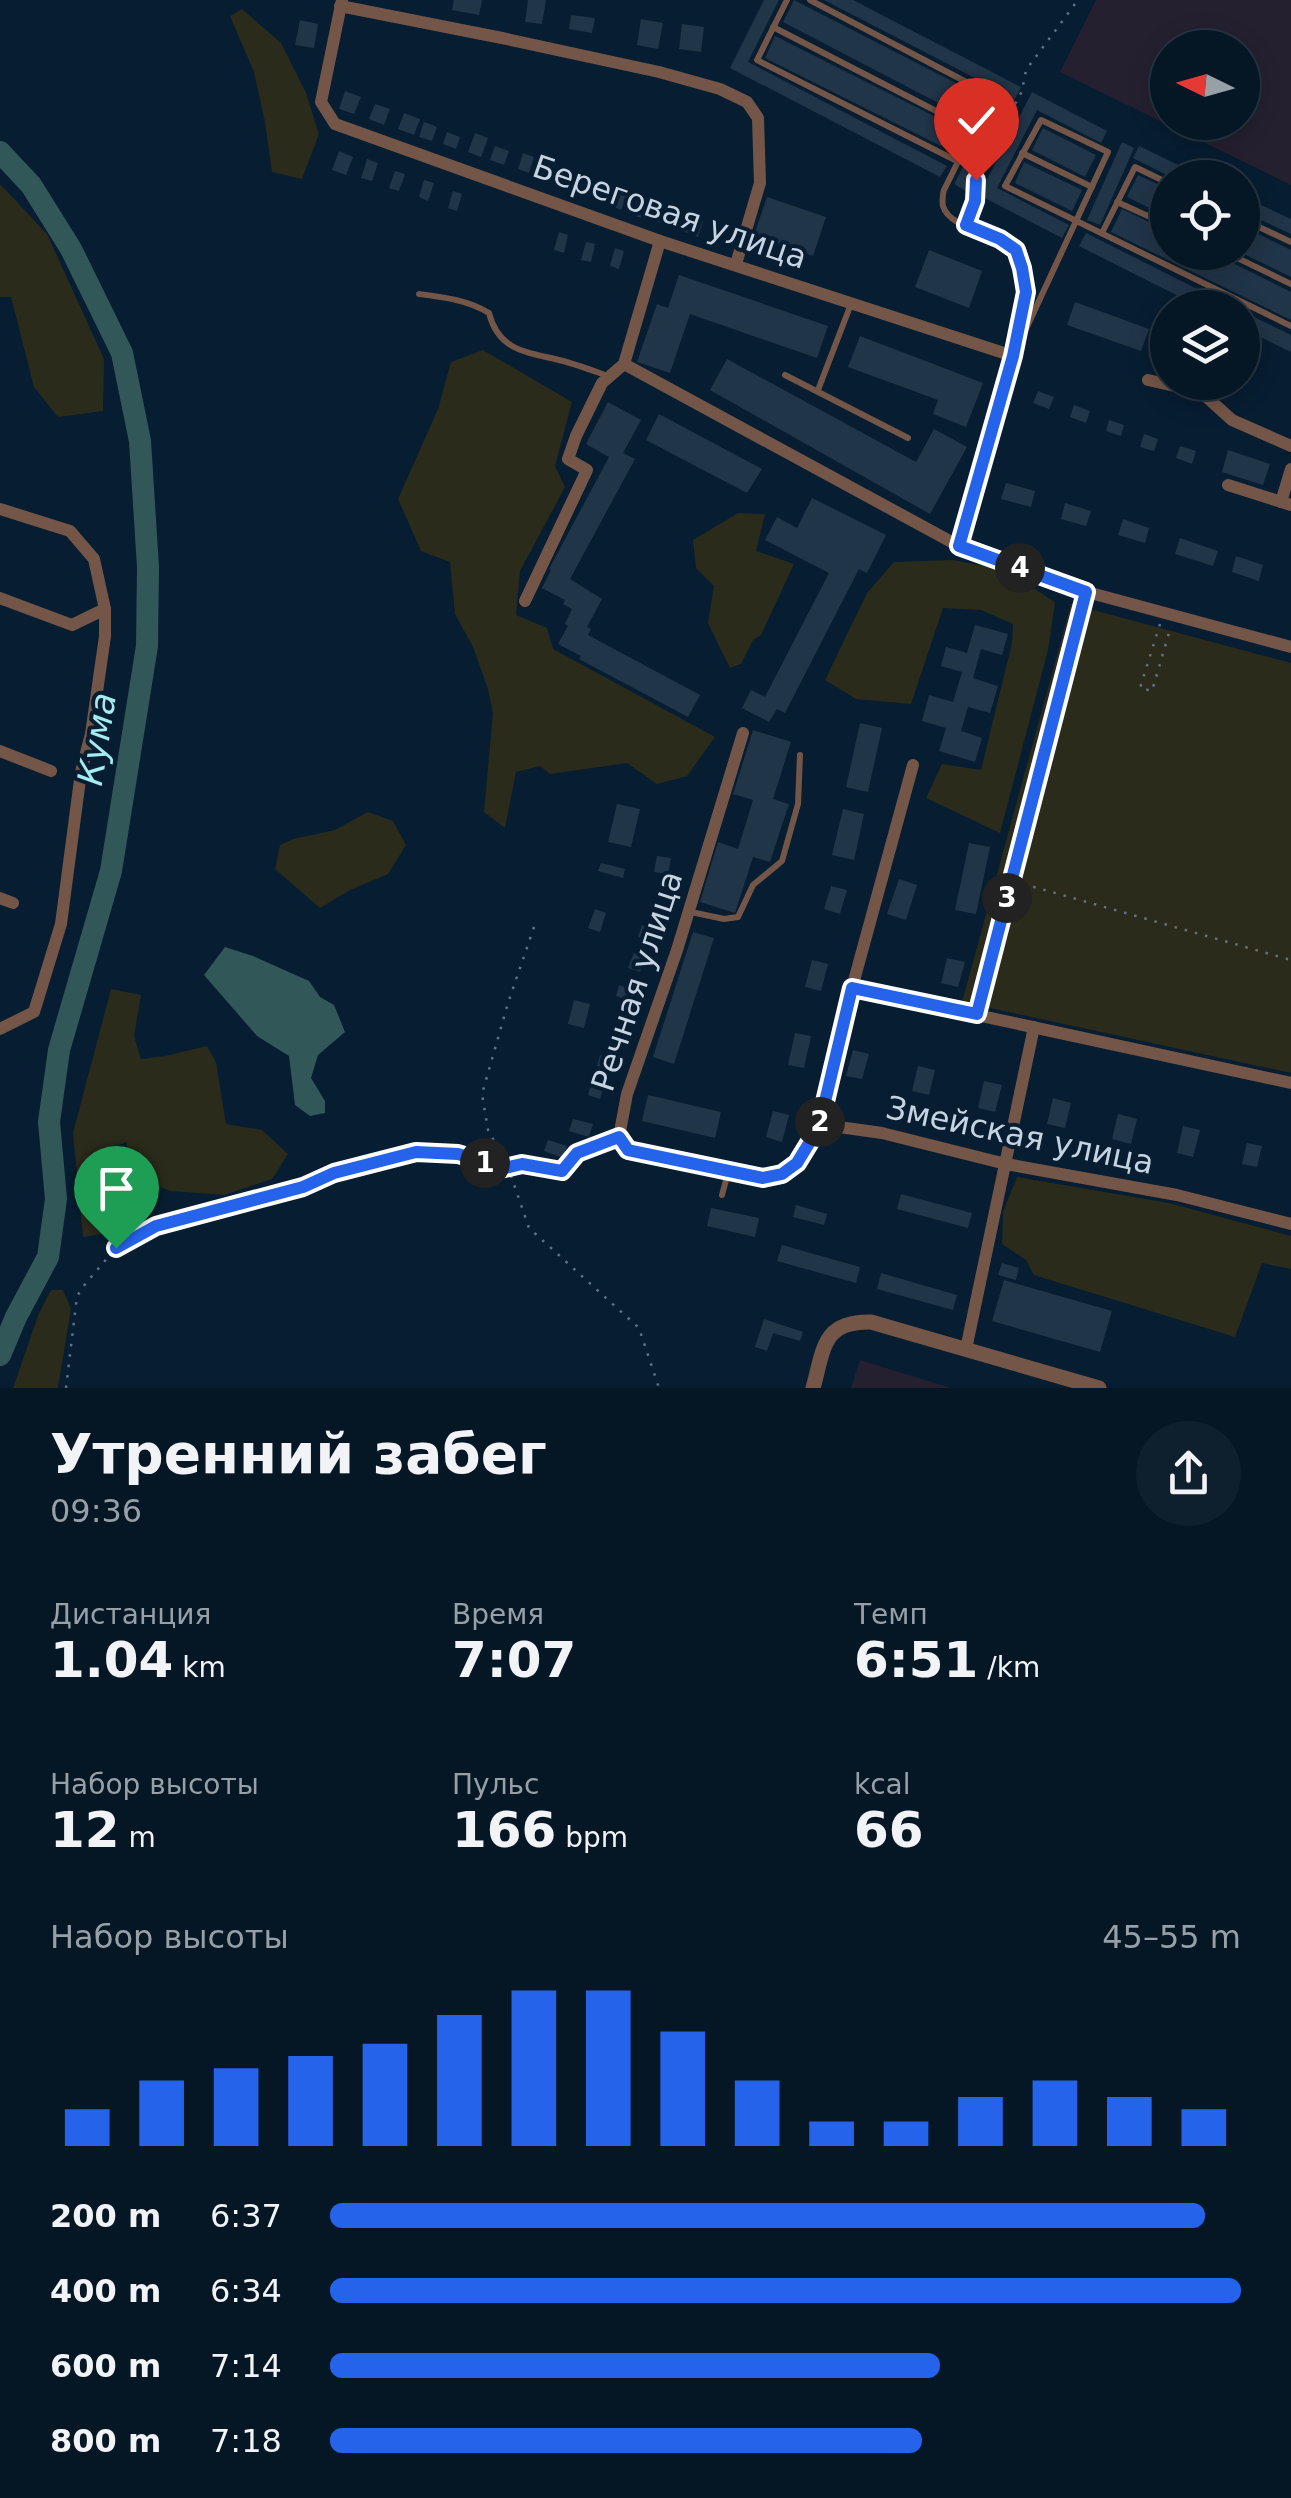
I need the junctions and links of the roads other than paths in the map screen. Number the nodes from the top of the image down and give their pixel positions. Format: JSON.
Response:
{"nodes":[{"id":1,"x":787,"y":0,"type":"edge"},
{"id":2,"x":810,"y":0,"type":"edge"},
{"id":3,"x":341,"y":3,"type":"edge"},
{"id":4,"x":773,"y":27,"type":"junction"},
{"id":5,"x":973,"y":130,"type":"junction"},
{"id":6,"x":1022,"y":153,"type":"junction"},
{"id":7,"x":957,"y":162,"type":"junction"},
{"id":8,"x":1150,"y":174,"type":"edge"},
{"id":9,"x":1092,"y":187,"type":"junction"},
{"id":10,"x":1118,"y":202,"type":"junction"},
{"id":11,"x":1150,"y":217,"type":"edge"},
{"id":12,"x":1076,"y":221,"type":"junction"},
{"id":13,"x":1260,"y":227,"type":"edge"},
{"id":14,"x":1102,"y":234,"type":"junction"},
{"id":15,"x":660,"y":241,"type":"junction"},
{"id":16,"x":1291,"y":242,"type":"edge"},
{"id":17,"x":736,"y":264,"type":"junction"},
{"id":18,"x":1260,"y":269,"type":"edge"},
{"id":19,"x":1291,"y":284,"type":"edge"},
{"id":20,"x":419,"y":294,"type":"dead end"},
{"id":21,"x":852,"y":303,"type":"junction"},
{"id":22,"x":1291,"y":326,"type":"edge"},
{"id":23,"x":1013,"y":356,"type":"junction"},
{"id":24,"x":624,"y":364,"type":"junction"},
{"id":25,"x":785,"y":375,"type":"dead end"},
{"id":26,"x":610,"y":376,"type":"junction"},
{"id":27,"x":1148,"y":380,"type":"dead end"},
{"id":28,"x":818,"y":390,"type":"junction"},
{"id":29,"x":908,"y":438,"type":"dead end"},
{"id":30,"x":1291,"y":446,"type":"edge"},
{"id":31,"x":1291,"y":469,"type":"edge"},
{"id":32,"x":1228,"y":485,"type":"dead end"},
{"id":33,"x":1286,"y":504,"type":"edge"},
{"id":34,"x":0,"y":509,"type":"edge"},
{"id":35,"x":959,"y":546,"type":"junction"},
{"id":36,"x":0,"y":598,"type":"edge"},
{"id":37,"x":525,"y":601,"type":"dead end"},
{"id":38,"x":105,"y":610,"type":"junction"},
{"id":39,"x":1291,"y":647,"type":"edge"},
{"id":40,"x":742,"y":734,"type":"dead end"},
{"id":41,"x":0,"y":752,"type":"edge"},
{"id":42,"x":800,"y":755,"type":"dead end"},
{"id":43,"x":914,"y":765,"type":"dead end"},
{"id":44,"x":52,"y":771,"type":"dead end"},
{"id":45,"x":688,"y":911,"type":"junction"},
{"id":46,"x":1034,"y":1027,"type":"junction"},
{"id":47,"x":0,"y":1029,"type":"edge"},
{"id":48,"x":1291,"y":1083,"type":"edge"},
{"id":49,"x":819,"y":1127,"type":"joint"},
{"id":50,"x":1006,"y":1164,"type":"junction"},
{"id":51,"x":728,"y":1173,"type":"junction"},
{"id":52,"x":722,"y":1195,"type":"dead end"},
{"id":53,"x":1291,"y":1224,"type":"edge"},
{"id":54,"x":966,"y":1349,"type":"junction"},
{"id":55,"x":813,"y":1388,"type":"edge"},
{"id":56,"x":1099,"y":1388,"type":"edge"}],
"edges":[{"from":1,"to":4,"type":"lane"},
{"from":2,"to":5,"type":"lane"},
{"from":3,"to":15,"type":"street","name":"Береговая улица"},
{"from":3,"to":17,"type":"street"},
{"from":4,"to":5,"type":"lane"},
{"from":4,"to":7,"type":"lane"},
{"from":5,"to":7,"type":"lane"},
{"from":6,"to":9,"type":"lane"},
{"from":6,"to":9,"type":"lane"},
{"from":6,"to":12,"type":"lane"},
{"from":7,"to":23,"type":"lane"},
{"from":8,"to":10,"type":"lane"},
{"from":9,"to":12,"type":"lane"},
{"from":10,"to":11,"type":"lane"},
{"from":10,"to":14,"type":"lane"},
{"from":12,"to":14,"type":"lane"},
{"from":12,"to":23,"type":"lane"},
{"from":13,"to":16,"type":"lane"},
{"from":14,"to":22,"type":"lane"},
{"from":15,"to":17,"type":"street","name":"Береговая улица"},
{"from":15,"to":24,"type":"street"},
{"from":17,"to":21,"type":"street","name":"Береговая улица"},
{"from":18,"to":19,"type":"lane"},
{"from":20,"to":26,"type":"lane"},
{"from":21,"to":23,"type":"street","name":"Береговая улица"},
{"from":21,"to":28,"type":"lane"},
{"from":23,"to":35,"type":"street"},
{"from":24,"to":26,"type":"street"},
{"from":24,"to":35,"type":"street"},
{"from":25,"to":28,"type":"lane"},
{"from":26,"to":37,"type":"street"},
{"from":27,"to":30,"type":"street"},
{"from":28,"to":29,"type":"lane"},
{"from":31,"to":33,"type":"street"},
{"from":32,"to":33,"type":"street"},
{"from":34,"to":38,"type":"street"},
{"from":35,"to":39,"type":"street"},
{"from":36,"to":38,"type":"street"},
{"from":38,"to":47,"type":"street"},
{"from":40,"to":45,"type":"street","name":"Речная улица"},
{"from":41,"to":44,"type":"street"},
{"from":42,"to":45,"type":"lane"},
{"from":43,"to":46,"type":"street"},
{"from":45,"to":51,"type":"street","name":"Речная улица"},
{"from":46,"to":48,"type":"street"},
{"from":46,"to":50,"type":"street"},
{"from":49,"to":50,"type":"street","name":"Змейская улица"},
{"from":49,"to":51,"type":"street","name":"Речная улица"},
{"from":50,"to":53,"type":"street","name":"Змейская улица"},
{"from":50,"to":54,"type":"street"},
{"from":51,"to":52,"type":"lane"},
{"from":54,"to":55,"type":"street"},
{"from":54,"to":56,"type":"street"}]}
